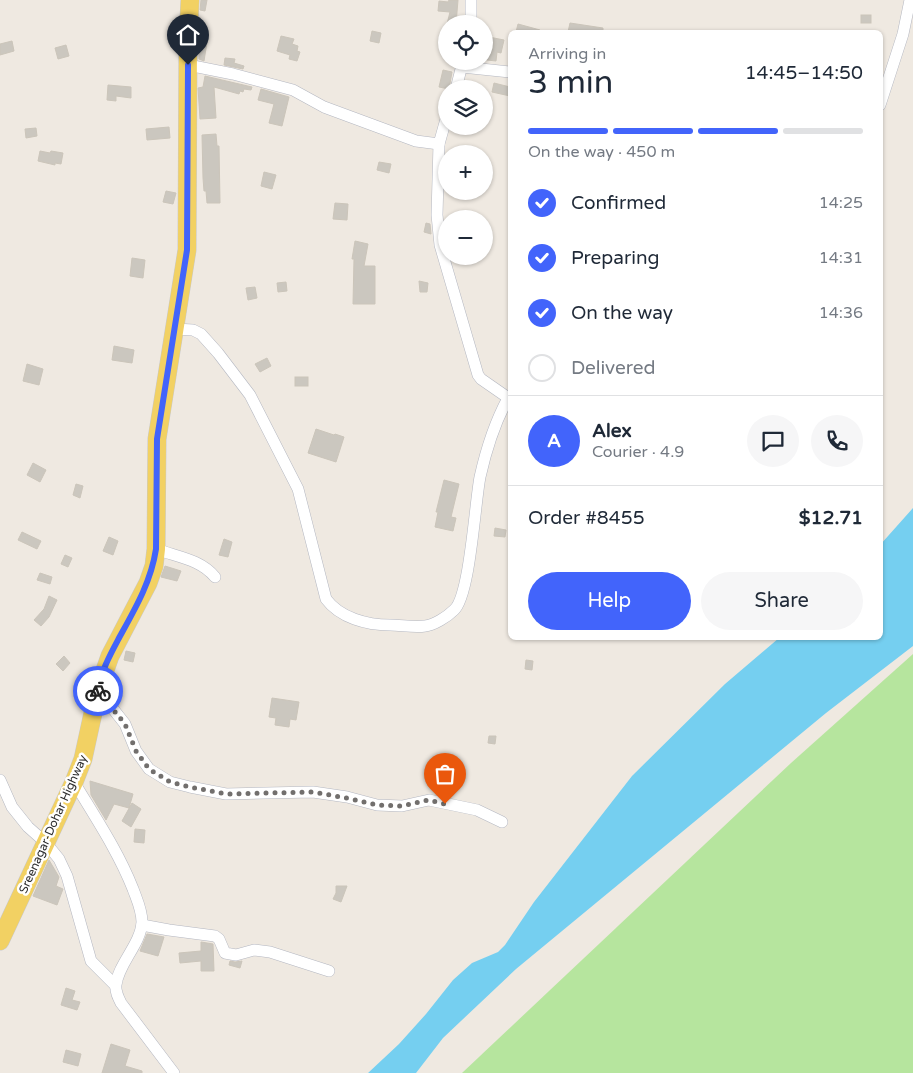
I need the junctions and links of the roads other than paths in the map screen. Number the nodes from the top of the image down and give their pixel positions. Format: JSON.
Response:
{"nodes":[{"id":1,"x":190,"y":0,"type":"edge"},
{"id":2,"x":470,"y":0,"type":"edge"},
{"id":3,"x":910,"y":0,"type":"edge"},
{"id":4,"x":471,"y":15,"type":"edge"},
{"id":5,"x":188,"y":65,"type":"junction"},
{"id":6,"x":493,"y":69,"type":"edge"},
{"id":7,"x":508,"y":72,"type":"edge"},
{"id":8,"x":883,"y":96,"type":"edge"},
{"id":9,"x":442,"y":135,"type":"edge"},
{"id":10,"x":439,"y":144,"type":"junction"},
{"id":11,"x":175,"y":329,"type":"junction"},
{"id":12,"x":508,"y":397,"type":"edge"},
{"id":13,"x":508,"y":400,"type":"edge"},
{"id":14,"x":156,"y":549,"type":"junction"},
{"id":15,"x":215,"y":577,"type":"dead end"},
{"id":16,"x":98,"y":690,"type":"junction"},
{"id":17,"x":0,"y":780,"type":"edge"},
{"id":18,"x":74,"y":782,"type":"junction"},
{"id":19,"x":502,"y":822,"type":"dead end"},
{"id":20,"x":46,"y":843,"type":"junction"},
{"id":21,"x":142,"y":925,"type":"junction"},
{"id":22,"x":0,"y":941,"type":"edge"},
{"id":23,"x":329,"y":971,"type":"dead end"},
{"id":24,"x":115,"y":985,"type":"junction"},
{"id":25,"x":174,"y":1073,"type":"edge"}],
"edges":[{"from":1,"to":5,"type":"main road","name":"Sreenagar-Dohar Highway"},
{"from":2,"to":4,"type":"street"},
{"from":3,"to":8,"type":"street"},
{"from":5,"to":10,"type":"street"},
{"from":5,"to":11,"type":"main road","name":"Sreenagar-Dohar Highway"},
{"from":6,"to":7,"type":"street"},
{"from":9,"to":10,"type":"street"},
{"from":10,"to":12,"type":"street"},
{"from":11,"to":13,"type":"street"},
{"from":11,"to":14,"type":"main road","name":"Sreenagar-Dohar Highway"},
{"from":14,"to":15,"type":"street"},
{"from":14,"to":16,"type":"main road","name":"Sreenagar-Dohar Highway"},
{"from":16,"to":18,"type":"main road","name":"Sreenagar-Dohar Highway"},
{"from":16,"to":19,"type":"street"},
{"from":17,"to":20,"type":"street"},
{"from":18,"to":20,"type":"main road","name":"Sreenagar-Dohar Highway"},
{"from":18,"to":21,"type":"street"},
{"from":20,"to":22,"type":"main road","name":"Sreenagar-Dohar Highway"},
{"from":20,"to":24,"type":"street"},
{"from":21,"to":23,"type":"street"},
{"from":21,"to":24,"type":"street"},
{"from":24,"to":25,"type":"street"}]}
